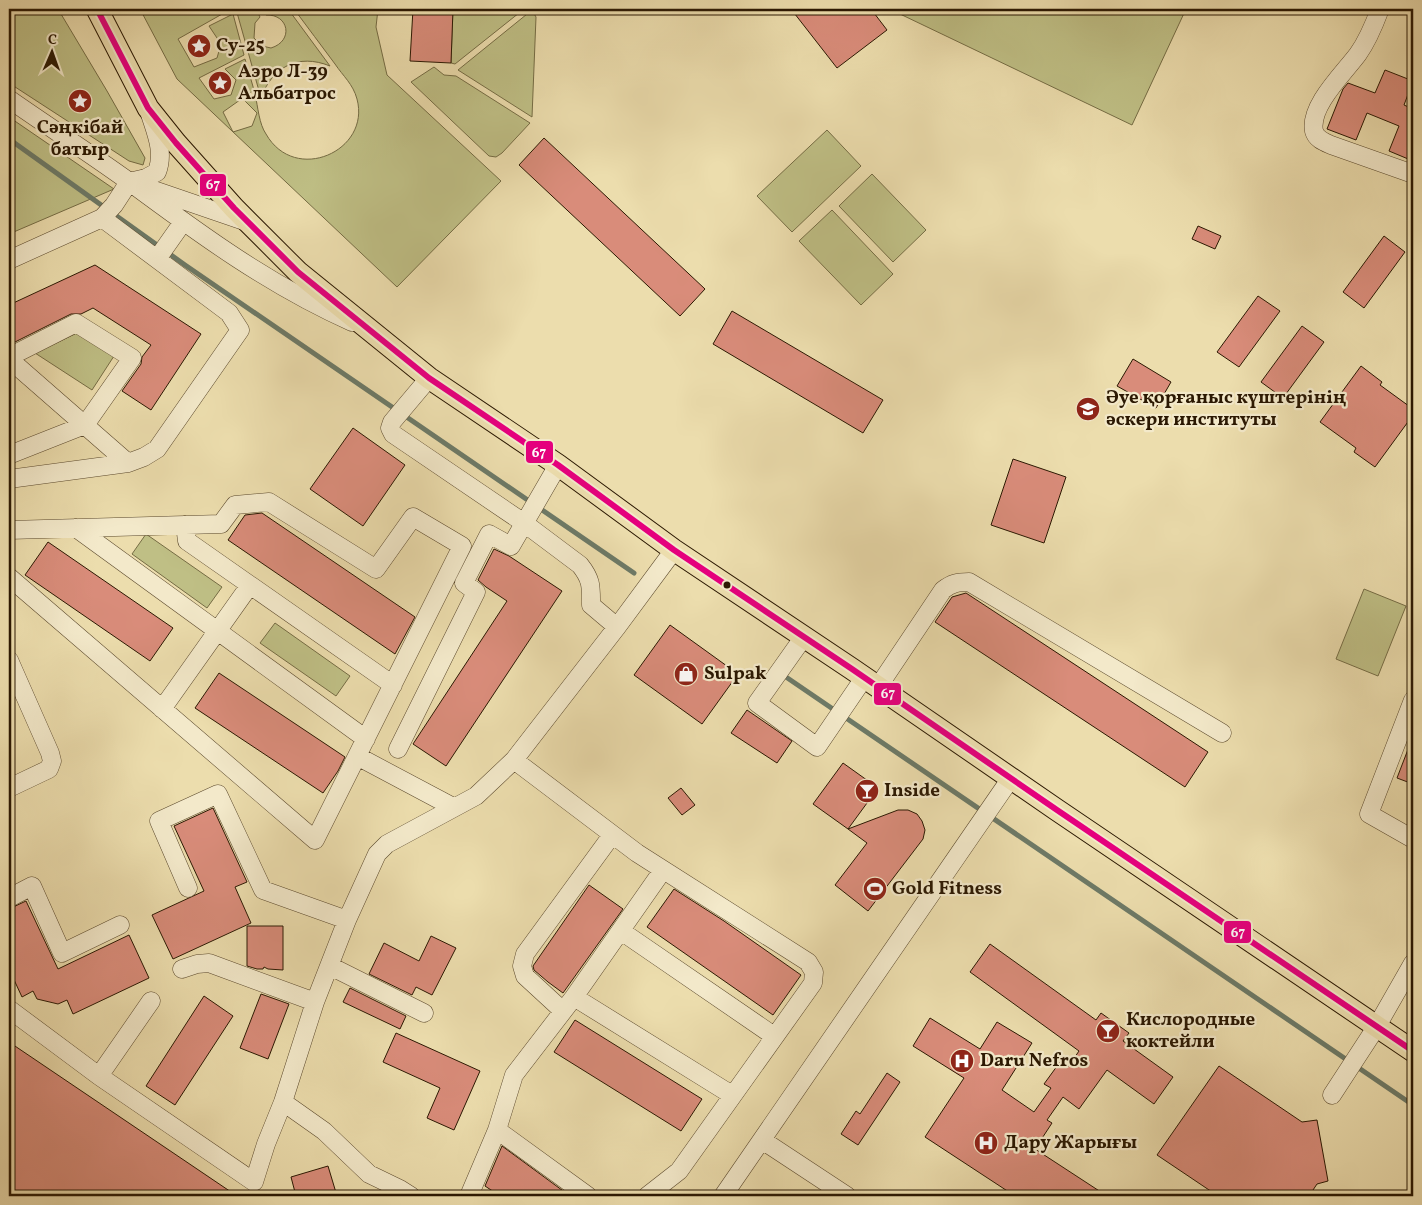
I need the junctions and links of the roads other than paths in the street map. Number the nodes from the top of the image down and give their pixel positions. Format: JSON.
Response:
{"nodes":[{"id":1,"x":96,"y":9,"type":"edge"},
{"id":2,"x":1380,"y":9,"type":"edge"},
{"id":3,"x":9,"y":100,"type":"edge"},
{"id":4,"x":148,"y":108,"type":"junction"},
{"id":5,"x":1413,"y":174,"type":"edge"},
{"id":6,"x":129,"y":182,"type":"junction"},
{"id":7,"x":107,"y":212,"type":"junction"},
{"id":8,"x":182,"y":222,"type":"junction"},
{"id":9,"x":249,"y":223,"type":"junction"},
{"id":10,"x":162,"y":253,"type":"junction"},
{"id":11,"x":9,"y":260,"type":"edge"},
{"id":12,"x":367,"y":329,"type":"junction"},
{"id":13,"x":9,"y":358,"type":"edge"},
{"id":14,"x":429,"y":378,"type":"junction"},
{"id":15,"x":85,"y":426,"type":"junction"},
{"id":16,"x":9,"y":455,"type":"edge"},
{"id":17,"x":128,"y":463,"type":"junction"},
{"id":18,"x":558,"y":465,"type":"junction"},
{"id":19,"x":9,"y":479,"type":"edge"},
{"id":20,"x":531,"y":511,"type":"junction"},
{"id":21,"x":185,"y":525,"type":"junction"},
{"id":22,"x":76,"y":528,"type":"junction"},
{"id":23,"x":9,"y":530,"type":"edge"},
{"id":24,"x":674,"y":550,"type":"junction"},
{"id":25,"x":9,"y":577,"type":"edge"},
{"id":26,"x":250,"y":585,"type":"junction"},
{"id":27,"x":617,"y":627,"type":"junction"},
{"id":28,"x":217,"y":631,"type":"junction"},
{"id":29,"x":803,"y":638,"type":"junction"},
{"id":30,"x":9,"y":660,"type":"edge"},
{"id":31,"x":871,"y":683,"type":"junction"},
{"id":32,"x":393,"y":685,"type":"junction"},
{"id":33,"x":1413,"y":700,"type":"edge"},
{"id":34,"x":162,"y":709,"type":"junction"},
{"id":35,"x":1222,"y":733,"type":"dead end"},
{"id":36,"x":366,"y":739,"type":"junction"},
{"id":37,"x":398,"y":749,"type":"dead end"},
{"id":38,"x":357,"y":756,"type":"junction"},
{"id":39,"x":514,"y":760,"type":"junction"},
{"id":40,"x":1010,"y":778,"type":"junction"},
{"id":41,"x":9,"y":788,"type":"edge"},
{"id":42,"x":453,"y":808,"type":"junction"},
{"id":43,"x":612,"y":835,"type":"junction"},
{"id":44,"x":1413,"y":839,"type":"edge"},
{"id":45,"x":663,"y":870,"type":"junction"},
{"id":46,"x":188,"y":888,"type":"dead end"},
{"id":47,"x":9,"y":898,"type":"edge"},
{"id":48,"x":347,"y":920,"type":"junction"},
{"id":49,"x":120,"y":925,"type":"dead end"},
{"id":50,"x":621,"y":931,"type":"junction"},
{"id":51,"x":1413,"y":963,"type":"edge"},
{"id":52,"x":330,"y":966,"type":"junction"},
{"id":53,"x":182,"y":969,"type":"dead end"},
{"id":54,"x":574,"y":997,"type":"junction"},
{"id":55,"x":151,"y":1002,"type":"dead end"},
{"id":56,"x":315,"y":1002,"type":"junction"},
{"id":57,"x":9,"y":1010,"type":"edge"},
{"id":58,"x":563,"y":1011,"type":"junction"},
{"id":59,"x":424,"y":1013,"type":"dead end"},
{"id":60,"x":1378,"y":1026,"type":"junction"},
{"id":61,"x":774,"y":1036,"type":"junction"},
{"id":62,"x":1413,"y":1051,"type":"edge"},
{"id":63,"x":99,"y":1076,"type":"junction"},
{"id":64,"x":732,"y":1095,"type":"junction"},
{"id":65,"x":1332,"y":1095,"type":"dead end"},
{"id":66,"x":282,"y":1102,"type":"junction"},
{"id":67,"x":497,"y":1130,"type":"junction"},
{"id":68,"x":762,"y":1140,"type":"junction"},
{"id":69,"x":411,"y":1196,"type":"edge"},
{"id":70,"x":469,"y":1196,"type":"edge"},
{"id":71,"x":588,"y":1196,"type":"edge"},
{"id":72,"x":648,"y":1196,"type":"edge"},
{"id":73,"x":723,"y":1196,"type":"edge"},
{"id":74,"x":847,"y":1196,"type":"edge"}],
"edges":[{"from":1,"to":4,"type":"main road"},
{"from":2,"to":5,"type":"street"},
{"from":3,"to":6,"type":"street"},
{"from":4,"to":6,"type":"street"},
{"from":4,"to":9,"type":"main road"},
{"from":6,"to":7,"type":"street"},
{"from":6,"to":8,"type":"street"},
{"from":6,"to":9,"type":"street"},
{"from":7,"to":10,"type":"street"},
{"from":7,"to":11,"type":"street"},
{"from":8,"to":10,"type":"street"},
{"from":8,"to":12,"type":"street"},
{"from":9,"to":12,"type":"main road"},
{"from":10,"to":17,"type":"street"},
{"from":12,"to":14,"type":"main road"},
{"from":13,"to":15,"type":"street"},
{"from":13,"to":15,"type":"street"},
{"from":14,"to":18,"type":"main road"},
{"from":14,"to":20,"type":"street"},
{"from":15,"to":16,"type":"street"},
{"from":15,"to":17,"type":"street"},
{"from":17,"to":19,"type":"street"},
{"from":18,"to":20,"type":"street"},
{"from":18,"to":24,"type":"main road"},
{"from":20,"to":27,"type":"street"},
{"from":20,"to":37,"type":"street"},
{"from":21,"to":22,"type":"street"},
{"from":21,"to":26,"type":"street"},
{"from":21,"to":32,"type":"street"},
{"from":22,"to":23,"type":"street"},
{"from":22,"to":28,"type":"street"},
{"from":24,"to":27,"type":"street"},
{"from":24,"to":29,"type":"main road"},
{"from":25,"to":34,"type":"street"},
{"from":26,"to":28,"type":"street"},
{"from":26,"to":32,"type":"street"},
{"from":27,"to":39,"type":"street"},
{"from":28,"to":34,"type":"street"},
{"from":28,"to":36,"type":"street"},
{"from":29,"to":31,"type":"main road"},
{"from":29,"to":31,"type":"street"},
{"from":30,"to":41,"type":"street"},
{"from":31,"to":35,"type":"street"},
{"from":31,"to":40,"type":"main road"},
{"from":32,"to":36,"type":"street"},
{"from":33,"to":44,"type":"street"},
{"from":34,"to":38,"type":"street"},
{"from":36,"to":38,"type":"street"},
{"from":38,"to":42,"type":"street"},
{"from":39,"to":42,"type":"street"},
{"from":39,"to":43,"type":"street"},
{"from":40,"to":60,"type":"main road"},
{"from":40,"to":68,"type":"street"},
{"from":42,"to":48,"type":"street"},
{"from":43,"to":45,"type":"street"},
{"from":43,"to":58,"type":"street"},
{"from":45,"to":50,"type":"street"},
{"from":45,"to":61,"type":"street"},
{"from":46,"to":48,"type":"street"},
{"from":47,"to":49,"type":"street"},
{"from":48,"to":52,"type":"street"},
{"from":50,"to":54,"type":"street"},
{"from":50,"to":61,"type":"street"},
{"from":51,"to":60,"type":"street"},
{"from":52,"to":56,"type":"street"},
{"from":52,"to":59,"type":"street"},
{"from":53,"to":56,"type":"street"},
{"from":54,"to":58,"type":"street"},
{"from":54,"to":64,"type":"street"},
{"from":55,"to":63,"type":"street"},
{"from":56,"to":66,"type":"street"},
{"from":57,"to":63,"type":"street"},
{"from":58,"to":67,"type":"street"},
{"from":60,"to":62,"type":"main road"},
{"from":60,"to":65,"type":"street"},
{"from":61,"to":64,"type":"street"},
{"from":63,"to":66,"type":"street"},
{"from":64,"to":72,"type":"street"},
{"from":66,"to":69,"type":"street"},
{"from":67,"to":70,"type":"street"},
{"from":67,"to":71,"type":"street"},
{"from":68,"to":73,"type":"street"},
{"from":68,"to":74,"type":"street"}]}
